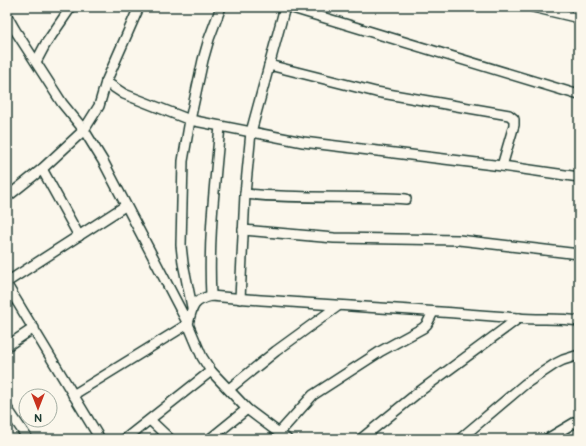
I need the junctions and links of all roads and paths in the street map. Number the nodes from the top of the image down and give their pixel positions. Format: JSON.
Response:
{"nodes":[{"id":1,"x":71,"y":7,"type":"edge"},
{"id":2,"x":139,"y":7,"type":"edge"},
{"id":3,"x":221,"y":7,"type":"edge"},
{"id":4,"x":285,"y":7,"type":"edge"},
{"id":5,"x":289,"y":7,"type":"edge"},
{"id":6,"x":533,"y":7,"type":"edge"},
{"id":7,"x":7,"y":16,"type":"edge"},
{"id":8,"x":579,"y":18,"type":"edge"},
{"id":9,"x":36,"y":62,"type":"junction"},
{"id":10,"x":269,"y":65,"type":"junction"},
{"id":11,"x":106,"y":82,"type":"junction"},
{"id":12,"x":579,"y":95,"type":"edge"},
{"id":13,"x":190,"y":120,"type":"junction"},
{"id":14,"x":220,"y":126,"type":"junction"},
{"id":15,"x":84,"y":130,"type":"junction"},
{"id":16,"x":251,"y":132,"type":"junction"},
{"id":17,"x":502,"y":166,"type":"junction"},
{"id":18,"x":42,"y":169,"type":"junction"},
{"id":19,"x":579,"y":177,"type":"edge"},
{"id":20,"x":245,"y":194,"type":"junction"},
{"id":21,"x":7,"y":197,"type":"edge"},
{"id":22,"x":406,"y":199,"type":"dead end"},
{"id":23,"x":125,"y":206,"type":"junction"},
{"id":24,"x":243,"y":230,"type":"junction"},
{"id":25,"x":79,"y":236,"type":"junction"},
{"id":26,"x":579,"y":254,"type":"edge"},
{"id":27,"x":7,"y":283,"type":"edge"},
{"id":28,"x":211,"y":296,"type":"junction"},
{"id":29,"x":240,"y":299,"type":"junction"},
{"id":30,"x":338,"y":306,"type":"junction"},
{"id":31,"x":192,"y":307,"type":"junction"},
{"id":32,"x":433,"y":312,"type":"junction"},
{"id":33,"x":520,"y":318,"type":"junction"},
{"id":34,"x":579,"y":321,"type":"edge"},
{"id":35,"x":188,"y":324,"type":"junction"},
{"id":36,"x":34,"y":328,"type":"junction"},
{"id":37,"x":7,"y":346,"type":"edge"},
{"id":38,"x":579,"y":355,"type":"edge"},
{"id":39,"x":211,"y":371,"type":"junction"},
{"id":40,"x":229,"y":389,"type":"junction"},
{"id":41,"x":73,"y":395,"type":"junction"},
{"id":42,"x":7,"y":408,"type":"edge"},
{"id":43,"x":247,"y":409,"type":"junction"},
{"id":44,"x":150,"y":420,"type":"junction"},
{"id":45,"x":579,"y":420,"type":"edge"},
{"id":46,"x":280,"y":433,"type":"junction"},
{"id":47,"x":28,"y":439,"type":"edge"},
{"id":48,"x":100,"y":439,"type":"edge"},
{"id":49,"x":125,"y":439,"type":"edge"},
{"id":50,"x":170,"y":439,"type":"edge"},
{"id":51,"x":210,"y":439,"type":"edge"},
{"id":52,"x":287,"y":439,"type":"edge"},
{"id":53,"x":361,"y":439,"type":"edge"},
{"id":54,"x":460,"y":439,"type":"edge"},
{"id":55,"x":547,"y":439,"type":"edge"}],
"edges":[{"from":1,"to":9,"type":"street"},
{"from":2,"to":11,"type":"street"},
{"from":3,"to":13,"type":"street"},
{"from":4,"to":10,"type":"street"},
{"from":5,"to":12,"type":"street"},
{"from":6,"to":8,"type":"street"},
{"from":7,"to":9,"type":"street"},
{"from":9,"to":15,"type":"street"},
{"from":10,"to":16,"type":"street"},
{"from":10,"to":17,"type":"street"},
{"from":11,"to":13,"type":"street"},
{"from":11,"to":15,"type":"street"},
{"from":13,"to":14,"type":"street"},
{"from":13,"to":31,"type":"street"},
{"from":14,"to":16,"type":"street"},
{"from":14,"to":28,"type":"street"},
{"from":15,"to":18,"type":"street"},
{"from":15,"to":23,"type":"street"},
{"from":16,"to":17,"type":"street"},
{"from":16,"to":20,"type":"street"},
{"from":17,"to":19,"type":"street"},
{"from":18,"to":21,"type":"street"},
{"from":18,"to":25,"type":"street"},
{"from":20,"to":22,"type":"street"},
{"from":20,"to":24,"type":"street"},
{"from":23,"to":25,"type":"street"},
{"from":23,"to":35,"type":"street"},
{"from":24,"to":26,"type":"street"},
{"from":24,"to":29,"type":"street"},
{"from":25,"to":27,"type":"street"},
{"from":27,"to":36,"type":"street"},
{"from":28,"to":29,"type":"street"},
{"from":28,"to":31,"type":"street"},
{"from":29,"to":30,"type":"street"},
{"from":30,"to":32,"type":"street"},
{"from":30,"to":40,"type":"street"},
{"from":31,"to":35,"type":"street"},
{"from":32,"to":33,"type":"street"},
{"from":32,"to":46,"type":"street"},
{"from":33,"to":34,"type":"street"},
{"from":33,"to":53,"type":"street"},
{"from":35,"to":39,"type":"street"},
{"from":35,"to":41,"type":"street"},
{"from":36,"to":37,"type":"street"},
{"from":36,"to":41,"type":"street"},
{"from":38,"to":54,"type":"street"},
{"from":39,"to":40,"type":"street"},
{"from":39,"to":44,"type":"street"},
{"from":40,"to":43,"type":"street"},
{"from":41,"to":48,"type":"street"},
{"from":42,"to":47,"type":"street"},
{"from":43,"to":46,"type":"street"},
{"from":43,"to":51,"type":"street"},
{"from":44,"to":49,"type":"street"},
{"from":44,"to":50,"type":"street"},
{"from":45,"to":55,"type":"street"},
{"from":46,"to":52,"type":"street"}]}
